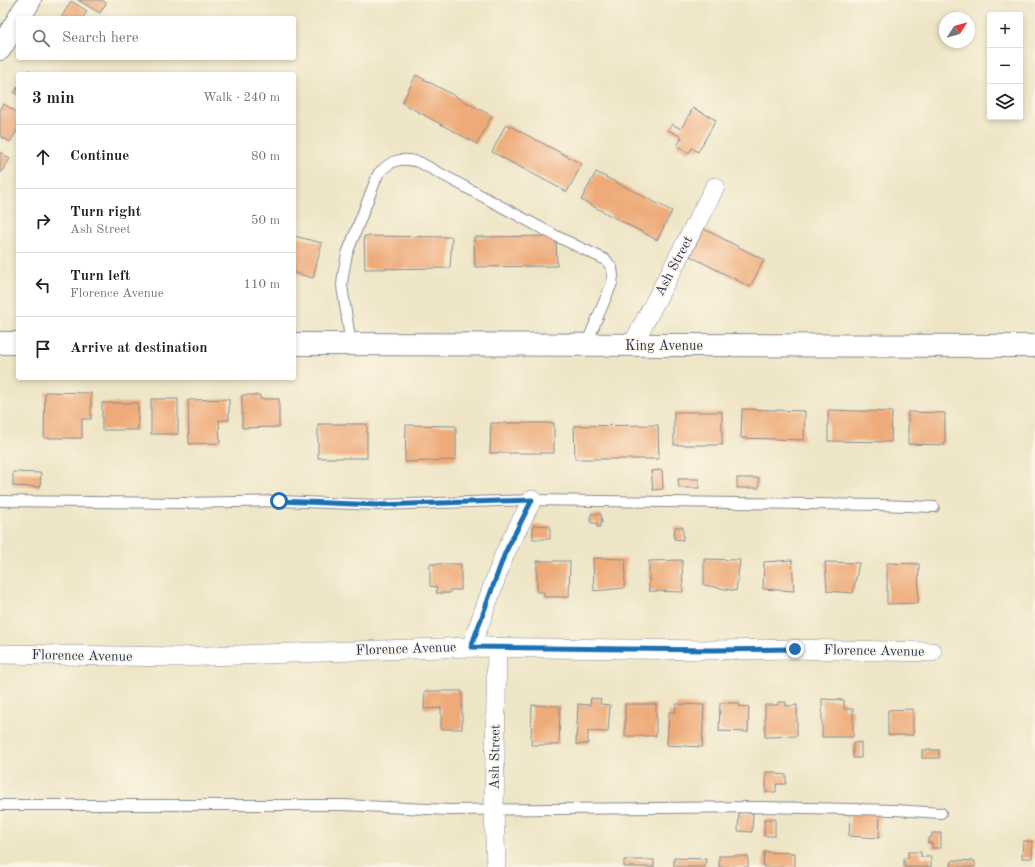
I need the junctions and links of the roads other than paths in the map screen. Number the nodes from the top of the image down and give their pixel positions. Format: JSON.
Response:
{"nodes":[{"id":1,"x":30,"y":0,"type":"edge"},
{"id":2,"x":21,"y":16,"type":"edge"},
{"id":3,"x":16,"y":24,"type":"edge"},
{"id":4,"x":0,"y":49,"type":"edge"},
{"id":5,"x":716,"y":187,"type":"dead end"},
{"id":6,"x":0,"y":343,"type":"edge"},
{"id":7,"x":16,"y":343,"type":"edge"},
{"id":8,"x":296,"y":344,"type":"edge"},
{"id":9,"x":351,"y":345,"type":"junction"},
{"id":10,"x":586,"y":345,"type":"junction"},
{"id":11,"x":632,"y":346,"type":"junction"},
{"id":12,"x":1035,"y":346,"type":"edge"},
{"id":13,"x":0,"y":500,"type":"edge"},
{"id":14,"x":532,"y":500,"type":"junction"},
{"id":15,"x":934,"y":507,"type":"dead end"},
{"id":16,"x":471,"y":647,"type":"junction"},
{"id":17,"x":497,"y":647,"type":"junction"},
{"id":18,"x":932,"y":652,"type":"dead end"},
{"id":19,"x":0,"y":654,"type":"edge"},
{"id":20,"x":0,"y":805,"type":"edge"},
{"id":21,"x":494,"y":809,"type":"junction"},
{"id":22,"x":941,"y":813,"type":"dead end"},
{"id":23,"x":496,"y":867,"type":"edge"}],
"edges":[{"from":1,"to":2,"type":"street"},
{"from":3,"to":4,"type":"street"},
{"from":5,"to":11,"type":"street","name":"Ash Street"},
{"from":6,"to":7,"type":"street"},
{"from":8,"to":9,"type":"street","name":"King Avenue"},
{"from":9,"to":10,"type":"street","name":"King Avenue"},
{"from":9,"to":10,"type":"lane"},
{"from":10,"to":11,"type":"street","name":"King Avenue"},
{"from":11,"to":12,"type":"street","name":"King Avenue"},
{"from":13,"to":14,"type":"lane"},
{"from":14,"to":15,"type":"lane"},
{"from":14,"to":16,"type":"street"},
{"from":16,"to":17,"type":"street","name":"Florence Avenue"},
{"from":16,"to":19,"type":"street","name":"Florence Avenue"},
{"from":17,"to":18,"type":"street","name":"Florence Avenue"},
{"from":17,"to":21,"type":"street","name":"Ash Street"},
{"from":20,"to":21,"type":"lane"},
{"from":21,"to":22,"type":"lane"},
{"from":21,"to":23,"type":"street","name":"Ash Street"}]}
